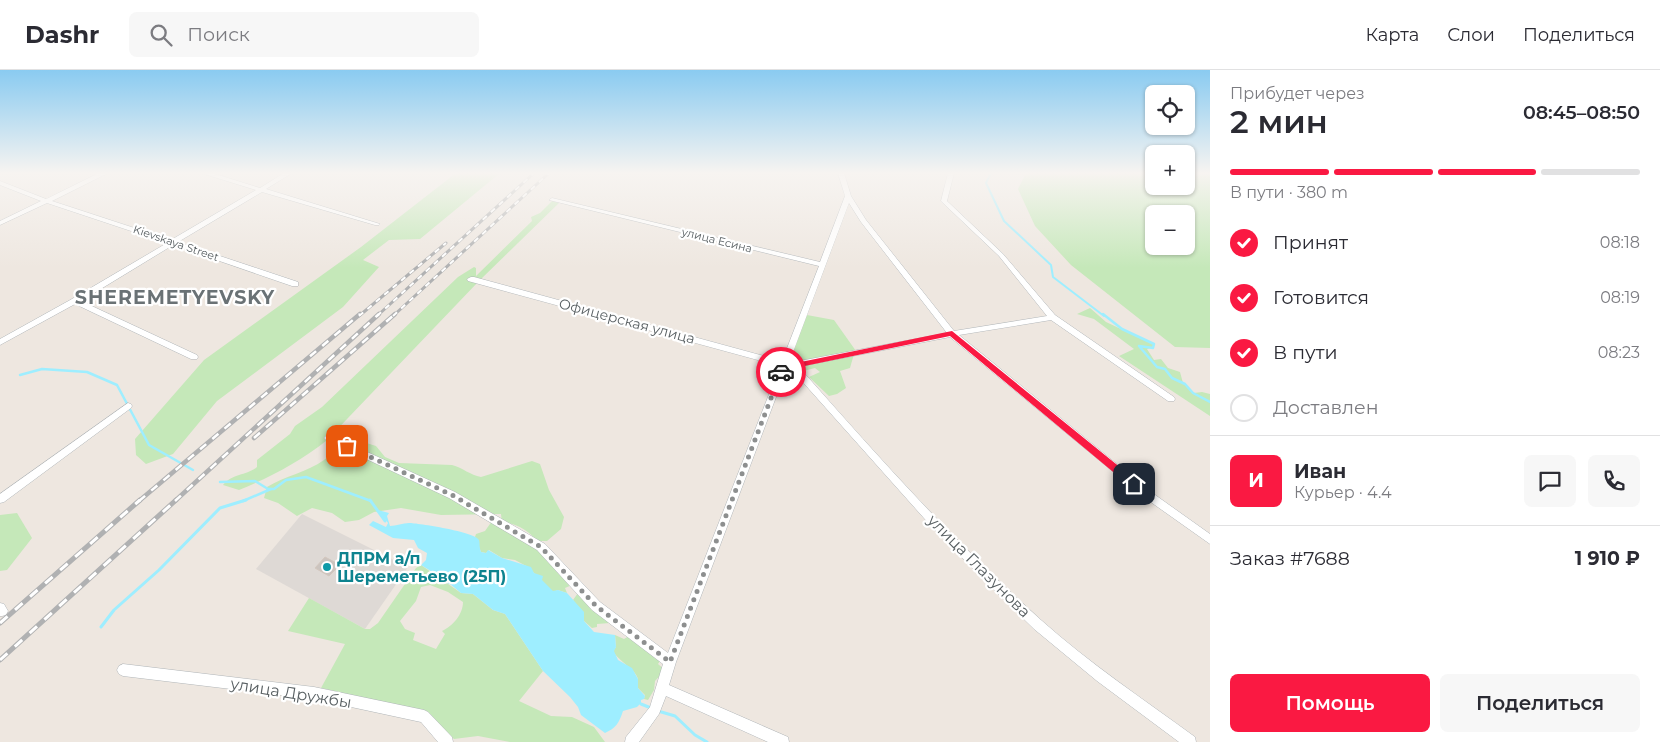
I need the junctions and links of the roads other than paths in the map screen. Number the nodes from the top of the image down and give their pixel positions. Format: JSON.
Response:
{"nodes":[{"id":1,"x":40,"y":204,"type":"edge"},
{"id":2,"x":57,"y":204,"type":"edge"},
{"id":3,"x":237,"y":204,"type":"edge"},
{"id":4,"x":310,"y":204,"type":"edge"},
{"id":5,"x":570,"y":204,"type":"edge"},
{"id":6,"x":845,"y":204,"type":"edge"},
{"id":7,"x":853,"y":204,"type":"edge"},
{"id":8,"x":947,"y":204,"type":"edge"},
{"id":9,"x":0,"y":223,"type":"edge"},
{"id":10,"x":377,"y":224,"type":"dead end"},
{"id":11,"x":174,"y":242,"type":"junction"},
{"id":12,"x":824,"y":265,"type":"junction"},
{"id":13,"x":471,"y":279,"type":"dead end"},
{"id":14,"x":295,"y":284,"type":"dead end"},
{"id":15,"x":75,"y":301,"type":"junction"},
{"id":16,"x":1052,"y":317,"type":"junction"},
{"id":17,"x":952,"y":334,"type":"junction"},
{"id":18,"x":0,"y":342,"type":"edge"},
{"id":19,"x":194,"y":357,"type":"dead end"},
{"id":20,"x":787,"y":365,"type":"junction"},
{"id":21,"x":1171,"y":399,"type":"dead end"},
{"id":22,"x":128,"y":406,"type":"dead end"},
{"id":23,"x":329,"y":438,"type":"dead end"},
{"id":24,"x":0,"y":499,"type":"edge"},
{"id":25,"x":1210,"y":540,"type":"edge"},
{"id":26,"x":670,"y":662,"type":"junction"},
{"id":27,"x":124,"y":670,"type":"dead end"},
{"id":28,"x":661,"y":688,"type":"junction"},
{"id":29,"x":447,"y":742,"type":"edge"},
{"id":30,"x":631,"y":742,"type":"edge"},
{"id":31,"x":783,"y":742,"type":"edge"},
{"id":32,"x":1190,"y":742,"type":"edge"}],
"edges":[{"from":1,"to":9,"type":"street"},
{"from":2,"to":11,"type":"street","name":"Kievskaya Street"},
{"from":3,"to":11,"type":"street"},
{"from":4,"to":10,"type":"street"},
{"from":5,"to":12,"type":"street","name":"улица Есина"},
{"from":6,"to":12,"type":"street"},
{"from":7,"to":17,"type":"street"},
{"from":8,"to":16,"type":"street"},
{"from":11,"to":14,"type":"street","name":"Kievskaya Street"},
{"from":11,"to":15,"type":"street"},
{"from":12,"to":20,"type":"street"},
{"from":13,"to":20,"type":"street","name":"Офицерская улица"},
{"from":15,"to":18,"type":"street"},
{"from":15,"to":19,"type":"street"},
{"from":16,"to":17,"type":"street"},
{"from":16,"to":21,"type":"street"},
{"from":17,"to":20,"type":"street"},
{"from":17,"to":25,"type":"street"},
{"from":20,"to":26,"type":"street"},
{"from":20,"to":32,"type":"street","name":"улица Глазунова"},
{"from":22,"to":24,"type":"street"},
{"from":23,"to":26,"type":"street"},
{"from":26,"to":28,"type":"street"},
{"from":27,"to":29,"type":"street","name":"улица Дружбы"},
{"from":28,"to":30,"type":"street"},
{"from":28,"to":31,"type":"street"}]}
